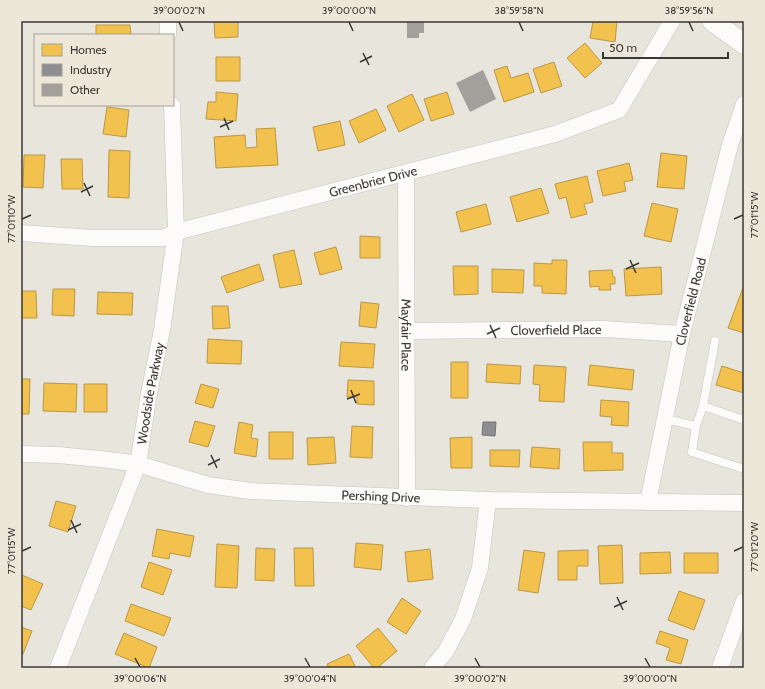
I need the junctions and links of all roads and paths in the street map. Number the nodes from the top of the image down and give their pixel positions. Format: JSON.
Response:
{"nodes":[{"id":1,"x":168,"y":21,"type":"edge"},
{"id":2,"x":672,"y":21,"type":"edge"},
{"id":3,"x":712,"y":21,"type":"edge"},
{"id":4,"x":168,"y":34,"type":"edge"},
{"id":5,"x":744,"y":44,"type":"edge"},
{"id":6,"x":744,"y":104,"type":"edge"},
{"id":7,"x":172,"y":106,"type":"edge"},
{"id":8,"x":406,"y":173,"type":"junction"},
{"id":9,"x":176,"y":232,"type":"junction"},
{"id":10,"x":21,"y":233,"type":"edge"},
{"id":11,"x":407,"y":331,"type":"junction"},
{"id":12,"x":682,"y":334,"type":"junction"},
{"id":13,"x":715,"y":341,"type":"dead end"},
{"id":14,"x":703,"y":406,"type":"junction"},
{"id":15,"x":665,"y":419,"type":"junction"},
{"id":16,"x":744,"y":420,"type":"edge"},
{"id":17,"x":696,"y":426,"type":"junction"},
{"id":18,"x":21,"y":454,"type":"edge"},
{"id":19,"x":138,"y":464,"type":"junction"},
{"id":20,"x":744,"y":469,"type":"edge"},
{"id":21,"x":407,"y":498,"type":"junction"},
{"id":22,"x":488,"y":500,"type":"junction"},
{"id":23,"x":648,"y":502,"type":"junction"},
{"id":24,"x":744,"y":503,"type":"edge"},
{"id":25,"x":742,"y":610,"type":"edge"},
{"id":26,"x":58,"y":668,"type":"edge"},
{"id":27,"x":432,"y":668,"type":"edge"},
{"id":28,"x":720,"y":668,"type":"edge"}],
"edges":[{"from":1,"to":4,"type":"street"},
{"from":2,"to":8,"type":"street","name":"Greenbrier Drive"},
{"from":3,"to":5,"type":"street"},
{"from":6,"to":12,"type":"street","name":"Cloverfield Road"},
{"from":7,"to":9,"type":"street","name":"Woodside Parkway"},
{"from":8,"to":9,"type":"street","name":"Greenbrier Drive"},
{"from":8,"to":11,"type":"street","name":"Mayfair Place"},
{"from":9,"to":10,"type":"street","name":"Greenbrier Drive"},
{"from":9,"to":19,"type":"street","name":"Woodside Parkway"},
{"from":11,"to":12,"type":"street","name":"Cloverfield Place"},
{"from":11,"to":21,"type":"street","name":"Mayfair Place"},
{"from":12,"to":15,"type":"street","name":"Cloverfield Road"},
{"from":13,"to":14,"type":"lane"},
{"from":14,"to":16,"type":"lane"},
{"from":14,"to":17,"type":"lane"},
{"from":15,"to":17,"type":"lane"},
{"from":15,"to":23,"type":"street","name":"Cloverfield Road"},
{"from":17,"to":20,"type":"lane"},
{"from":18,"to":19,"type":"street","name":"Pershing Drive"},
{"from":19,"to":21,"type":"street","name":"Pershing Drive"},
{"from":19,"to":26,"type":"street","name":"Woodside Parkway"},
{"from":21,"to":22,"type":"street","name":"Pershing Drive"},
{"from":22,"to":23,"type":"street","name":"Pershing Drive"},
{"from":22,"to":27,"type":"street"},
{"from":23,"to":24,"type":"street","name":"Pershing Drive"},
{"from":25,"to":28,"type":"street"}]}
